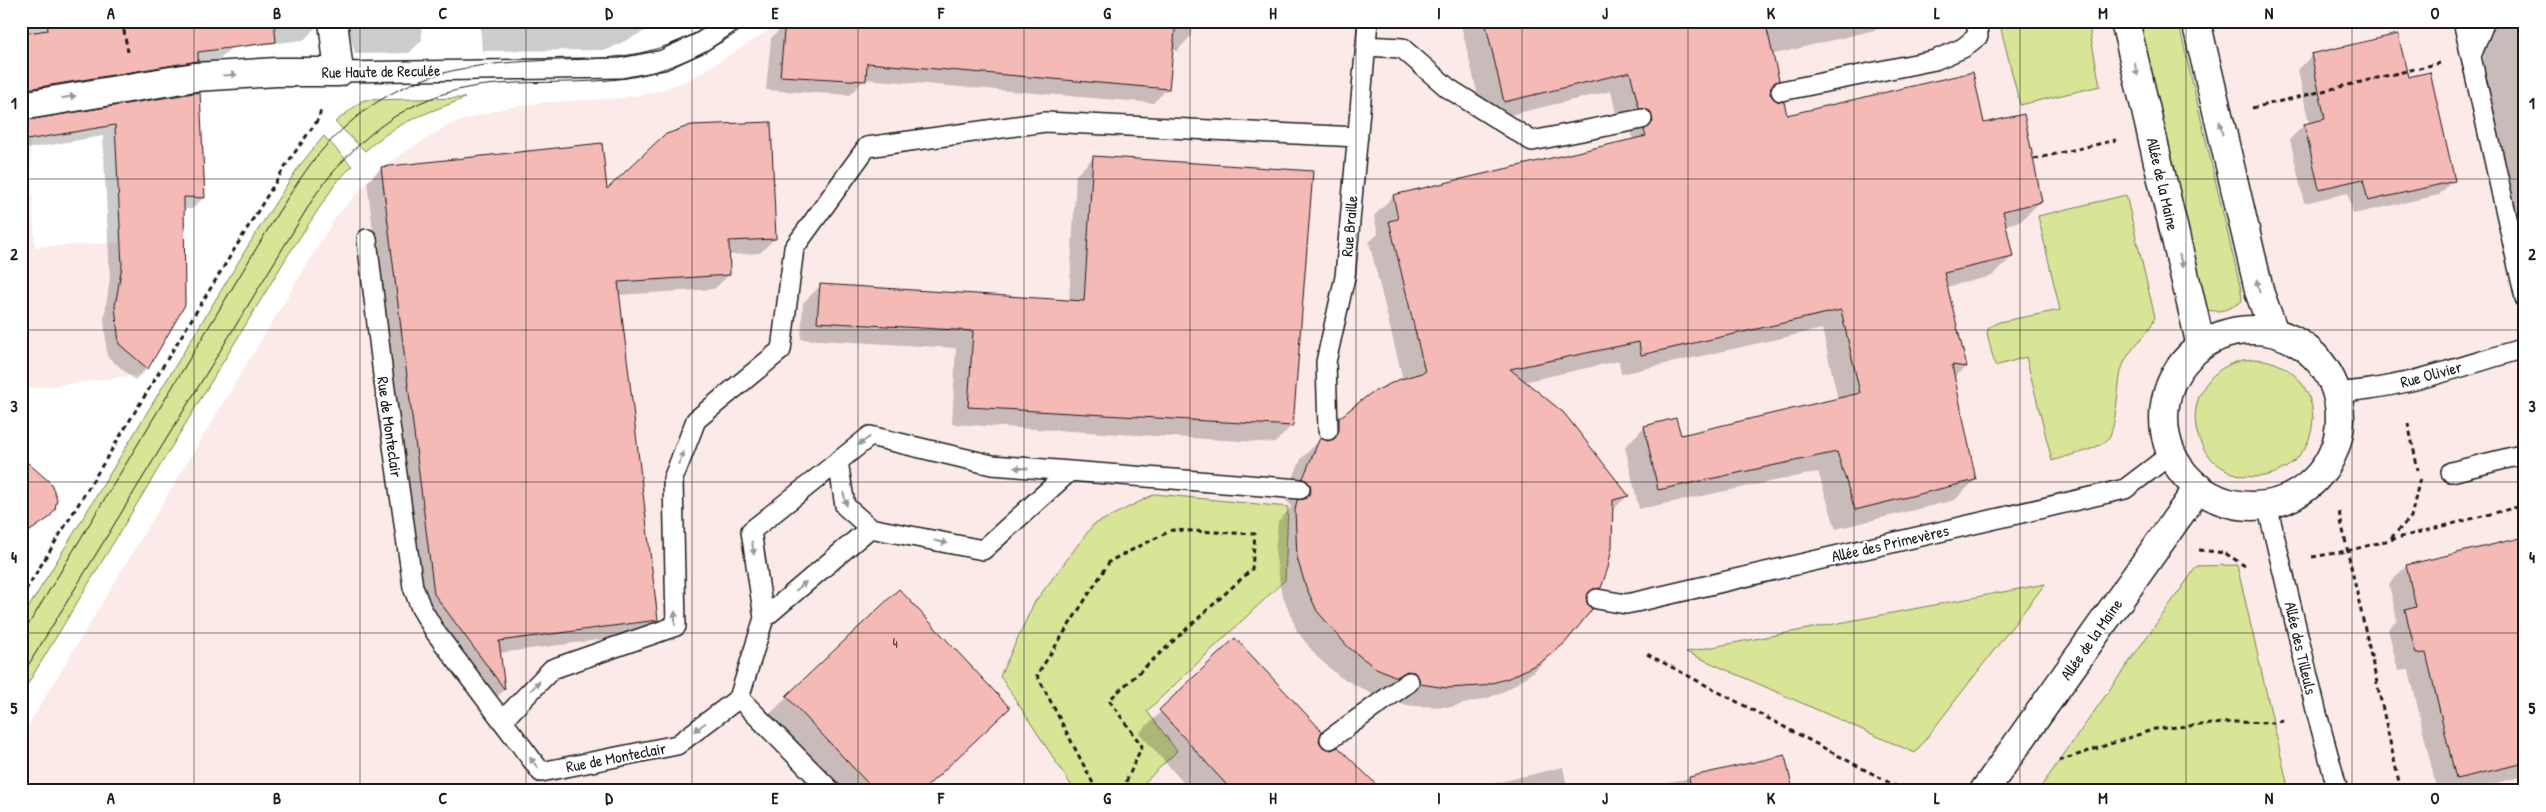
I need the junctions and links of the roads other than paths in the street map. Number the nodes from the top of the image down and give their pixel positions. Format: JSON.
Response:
{"nodes":[{"id":1,"x":332,"y":21,"type":"edge"},
{"id":2,"x":733,"y":21,"type":"edge"},
{"id":3,"x":1368,"y":21,"type":"edge"},
{"id":4,"x":1976,"y":21,"type":"edge"},
{"id":5,"x":2125,"y":21,"type":"edge"},
{"id":6,"x":2196,"y":21,"type":"edge"},
{"id":7,"x":2463,"y":21,"type":"edge"},
{"id":8,"x":2485,"y":21,"type":"edge"},
{"id":9,"x":1366,"y":46,"type":"junction"},
{"id":10,"x":2471,"y":56,"type":"junction"},
{"id":11,"x":338,"y":72,"type":"junction"},
{"id":12,"x":1781,"y":91,"type":"dead end"},
{"id":13,"x":21,"y":106,"type":"edge"},
{"id":14,"x":1642,"y":119,"type":"dead end"},
{"id":15,"x":1358,"y":137,"type":"junction"},
{"id":16,"x":367,"y":239,"type":"dead end"},
{"id":17,"x":2525,"y":298,"type":"edge"},
{"id":18,"x":2274,"y":332,"type":"junction"},
{"id":19,"x":2201,"y":346,"type":"junction"},
{"id":20,"x":2525,"y":348,"type":"edge"},
{"id":21,"x":2337,"y":392,"type":"junction"},
{"id":22,"x":1328,"y":430,"type":"dead end"},
{"id":23,"x":2171,"y":454,"type":"junction"},
{"id":24,"x":2525,"y":454,"type":"edge"},
{"id":25,"x":838,"y":461,"type":"junction"},
{"id":26,"x":1070,"y":471,"type":"junction"},
{"id":27,"x":2450,"y":472,"type":"dead end"},
{"id":28,"x":2198,"y":487,"type":"junction"},
{"id":29,"x":1300,"y":489,"type":"dead end"},
{"id":30,"x":2267,"y":505,"type":"junction"},
{"id":31,"x":870,"y":528,"type":"junction"},
{"id":32,"x":1597,"y":599,"type":"dead end"},
{"id":33,"x":764,"y":618,"type":"junction"},
{"id":34,"x":1409,"y":682,"type":"dead end"},
{"id":35,"x":739,"y":698,"type":"junction"},
{"id":36,"x":502,"y":721,"type":"junction"},
{"id":37,"x":1330,"y":738,"type":"dead end"},
{"id":38,"x":831,"y":791,"type":"edge"},
{"id":39,"x":1984,"y":791,"type":"edge"},
{"id":40,"x":2338,"y":791,"type":"edge"}],
"edges":[{"from":1,"to":11,"type":"street"},
{"from":2,"to":11,"type":"lane","name":"Rue Haute de Reculée"},
{"from":3,"to":9,"type":"lane","name":"Rue Braille"},
{"from":4,"to":12,"type":"lane"},
{"from":5,"to":19,"type":"street","name":"Allée de la Maine","one_way":true},
{"from":18,"to":6,"type":"street","one_way":true},
{"from":7,"to":10,"type":"lane"},
{"from":8,"to":10,"type":"lane"},
{"from":9,"to":14,"type":"lane"},
{"from":9,"to":15,"type":"lane","name":"Rue Braille"},
{"from":10,"to":17,"type":"lane"},
{"from":13,"to":11,"type":"street","name":"Rue Haute de Reculée","one_way":true},
{"from":15,"to":22,"type":"lane","name":"Rue Braille"},
{"from":36,"to":15,"type":"lane","one_way":true},
{"from":16,"to":36,"type":"lane","name":"Rue de Monteclair"},
{"from":18,"to":19,"type":"street"},
{"from":18,"to":21,"type":"street"},
{"from":19,"to":23,"type":"street"},
{"from":20,"to":21,"type":"lane","name":"Rue Olivier"},
{"from":21,"to":30,"type":"street"},
{"from":23,"to":28,"type":"street"},
{"from":23,"to":32,"type":"lane","name":"Allée des Primevères"},
{"from":24,"to":27,"type":"lane"},
{"from":26,"to":25,"type":"lane","one_way":true},
{"from":25,"to":31,"type":"lane","one_way":true},
{"from":25,"to":33,"type":"lane","one_way":true},
{"from":26,"to":29,"type":"lane"},
{"from":31,"to":26,"type":"lane","one_way":true},
{"from":28,"to":30,"type":"street"},
{"from":28,"to":39,"type":"street","name":"Allée de la Maine"},
{"from":30,"to":40,"type":"lane","name":"Allée des Tilleuls"},
{"from":33,"to":31,"type":"lane","one_way":true},
{"from":33,"to":35,"type":"lane"},
{"from":34,"to":37,"type":"lane"},
{"from":35,"to":36,"type":"lane","name":"Rue de Monteclair","one_way":true},
{"from":35,"to":38,"type":"lane"}]}
